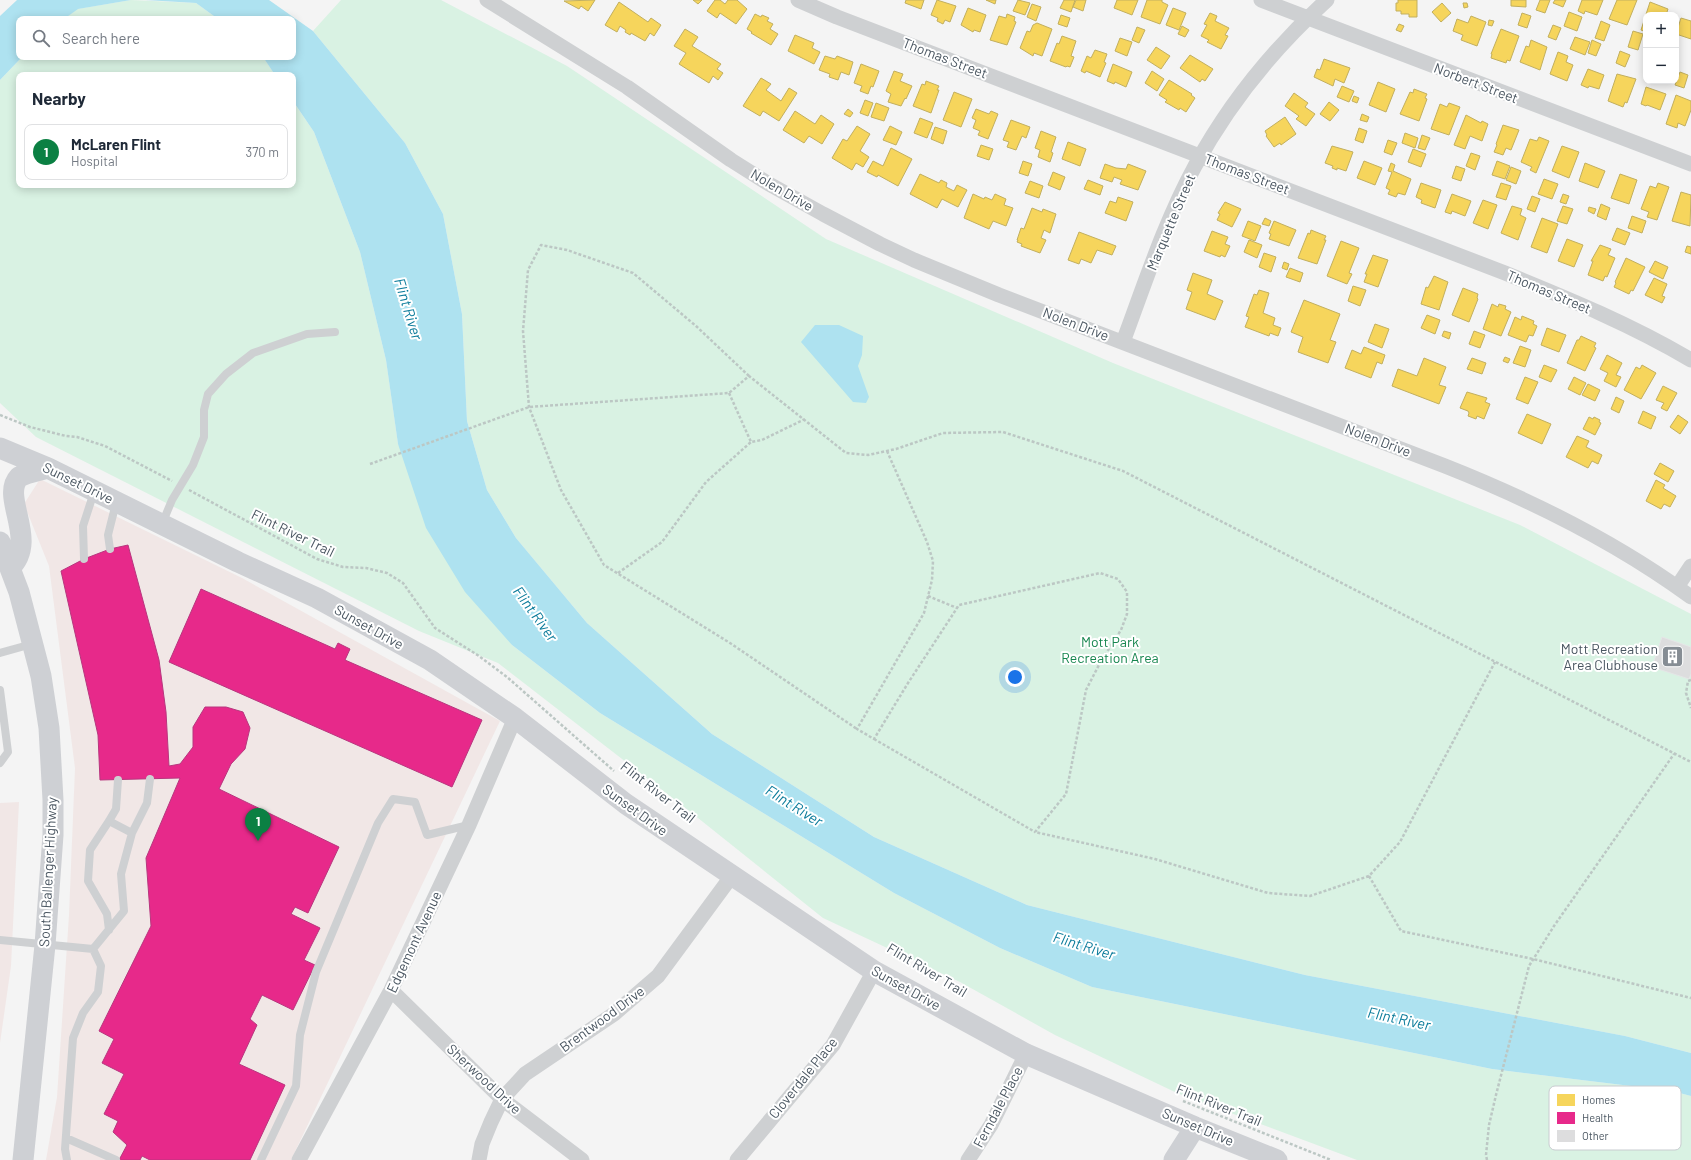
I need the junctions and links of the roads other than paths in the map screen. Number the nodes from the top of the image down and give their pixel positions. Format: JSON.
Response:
{"nodes":[{"id":1,"x":487,"y":0,"type":"edge"},
{"id":2,"x":798,"y":0,"type":"edge"},
{"id":3,"x":1261,"y":0,"type":"edge"},
{"id":4,"x":1327,"y":0,"type":"edge"},
{"id":5,"x":1308,"y":18,"type":"junction"},
{"id":6,"x":1200,"y":156,"type":"junction"},
{"id":7,"x":1691,"y":164,"type":"edge"},
{"id":8,"x":335,"y":332,"type":"dead end"},
{"id":9,"x":1123,"y":342,"type":"junction"},
{"id":10,"x":1691,"y":360,"type":"edge"},
{"id":11,"x":0,"y":448,"type":"edge"},
{"id":12,"x":48,"y":468,"type":"junction"},
{"id":13,"x":94,"y":491,"type":"junction"},
{"id":14,"x":117,"y":502,"type":"junction"},
{"id":15,"x":162,"y":524,"type":"junction"},
{"id":16,"x":0,"y":542,"type":"edge"},
{"id":17,"x":110,"y":549,"type":"dead end"},
{"id":18,"x":84,"y":560,"type":"dead end"},
{"id":19,"x":1691,"y":566,"type":"edge"},
{"id":20,"x":10,"y":568,"type":"junction"},
{"id":21,"x":1677,"y":587,"type":"junction"},
{"id":22,"x":1691,"y":596,"type":"edge"},
{"id":23,"x":32,"y":644,"type":"junction"},
{"id":24,"x":0,"y":652,"type":"edge"},
{"id":25,"x":0,"y":690,"type":"edge"},
{"id":26,"x":0,"y":694,"type":"edge"},
{"id":27,"x":515,"y":718,"type":"junction"},
{"id":28,"x":0,"y":763,"type":"edge"},
{"id":29,"x":150,"y":779,"type":"dead end"},
{"id":30,"x":118,"y":780,"type":"dead end"},
{"id":31,"x":109,"y":821,"type":"junction"},
{"id":32,"x":469,"y":825,"type":"junction"},
{"id":33,"x":132,"y":833,"type":"junction"},
{"id":34,"x":731,"y":877,"type":"junction"},
{"id":35,"x":109,"y":930,"type":"junction"},
{"id":36,"x":0,"y":940,"type":"edge"},
{"id":37,"x":45,"y":945,"type":"junction"},
{"id":38,"x":93,"y":949,"type":"junction"},
{"id":39,"x":874,"y":971,"type":"junction"},
{"id":40,"x":391,"y":990,"type":"junction"},
{"id":41,"x":1026,"y":1054,"type":"junction"},
{"id":42,"x":502,"y":1099,"type":"junction"},
{"id":43,"x":1195,"y":1127,"type":"junction"},
{"id":44,"x":66,"y":1138,"type":"junction"},
{"id":45,"x":25,"y":1152,"type":"edge"},
{"id":46,"x":9,"y":1160,"type":"edge"},
{"id":47,"x":67,"y":1160,"type":"edge"},
{"id":48,"x":116,"y":1160,"type":"edge"},
{"id":49,"x":261,"y":1160,"type":"edge"},
{"id":50,"x":299,"y":1160,"type":"edge"},
{"id":51,"x":479,"y":1160,"type":"edge"},
{"id":52,"x":582,"y":1160,"type":"edge"},
{"id":53,"x":737,"y":1160,"type":"edge"},
{"id":54,"x":968,"y":1160,"type":"edge"},
{"id":55,"x":1174,"y":1160,"type":"edge"},
{"id":56,"x":1277,"y":1160,"type":"edge"}],
"edges":[{"from":1,"to":9,"type":"street","name":"Nolen Drive"},
{"from":2,"to":6,"type":"street","name":"Thomas Street"},
{"from":3,"to":5,"type":"street","name":"Norbert Street"},
{"from":4,"to":5,"type":"street","name":"Marquette Street"},
{"from":5,"to":6,"type":"street","name":"Marquette Street"},
{"from":5,"to":7,"type":"street","name":"Norbert Street"},
{"from":6,"to":9,"type":"street","name":"Marquette Street"},
{"from":6,"to":10,"type":"street","name":"Thomas Street"},
{"from":8,"to":15,"type":"lane"},
{"from":9,"to":21,"type":"street","name":"Nolen Drive"},
{"from":11,"to":12,"type":"street","name":"Sunset Drive"},
{"from":12,"to":13,"type":"street","name":"Sunset Drive"},
{"from":12,"to":20,"type":"street"},
{"from":13,"to":14,"type":"street","name":"Sunset Drive"},
{"from":13,"to":18,"type":"lane"},
{"from":14,"to":15,"type":"street","name":"Sunset Drive"},
{"from":14,"to":17,"type":"lane"},
{"from":15,"to":27,"type":"street","name":"Sunset Drive"},
{"from":16,"to":20,"type":"street","name":"South Ballenger Highway"},
{"from":19,"to":21,"type":"street"},
{"from":20,"to":23,"type":"street","name":"South Ballenger Highway"},
{"from":21,"to":22,"type":"street","name":"Nolen Drive"},
{"from":23,"to":24,"type":"lane"},
{"from":23,"to":37,"type":"street","name":"South Ballenger Highway"},
{"from":25,"to":26,"type":"lane"},
{"from":26,"to":28,"type":"lane"},
{"from":27,"to":32,"type":"street","name":"Edgemont Avenue"},
{"from":27,"to":34,"type":"street","name":"Sunset Drive"},
{"from":29,"to":33,"type":"lane"},
{"from":30,"to":31,"type":"lane"},
{"from":31,"to":33,"type":"lane"},
{"from":31,"to":35,"type":"lane"},
{"from":32,"to":40,"type":"street","name":"Edgemont Avenue"},
{"from":32,"to":49,"type":"lane"},
{"from":33,"to":35,"type":"lane"},
{"from":34,"to":39,"type":"street","name":"Sunset Drive"},
{"from":34,"to":42,"type":"street","name":"Brentwood Drive"},
{"from":35,"to":38,"type":"lane"},
{"from":36,"to":37,"type":"lane"},
{"from":37,"to":38,"type":"lane"},
{"from":37,"to":45,"type":"street","name":"South Ballenger Highway"},
{"from":38,"to":44,"type":"lane"},
{"from":39,"to":41,"type":"street","name":"Sunset Drive"},
{"from":39,"to":53,"type":"street","name":"Cloverdale Place"},
{"from":40,"to":42,"type":"street","name":"Sherwood Drive"},
{"from":40,"to":50,"type":"street","name":"Edgemont Avenue"},
{"from":41,"to":43,"type":"street","name":"Sunset Drive"},
{"from":41,"to":54,"type":"street","name":"Ferndale Place"},
{"from":42,"to":51,"type":"street","name":"Brentwood Drive"},
{"from":42,"to":52,"type":"street","name":"Sherwood Drive"},
{"from":43,"to":55,"type":"street"},
{"from":43,"to":56,"type":"street","name":"Sunset Drive"},
{"from":44,"to":47,"type":"lane"},
{"from":44,"to":48,"type":"lane"},
{"from":45,"to":46,"type":"street"}]}
